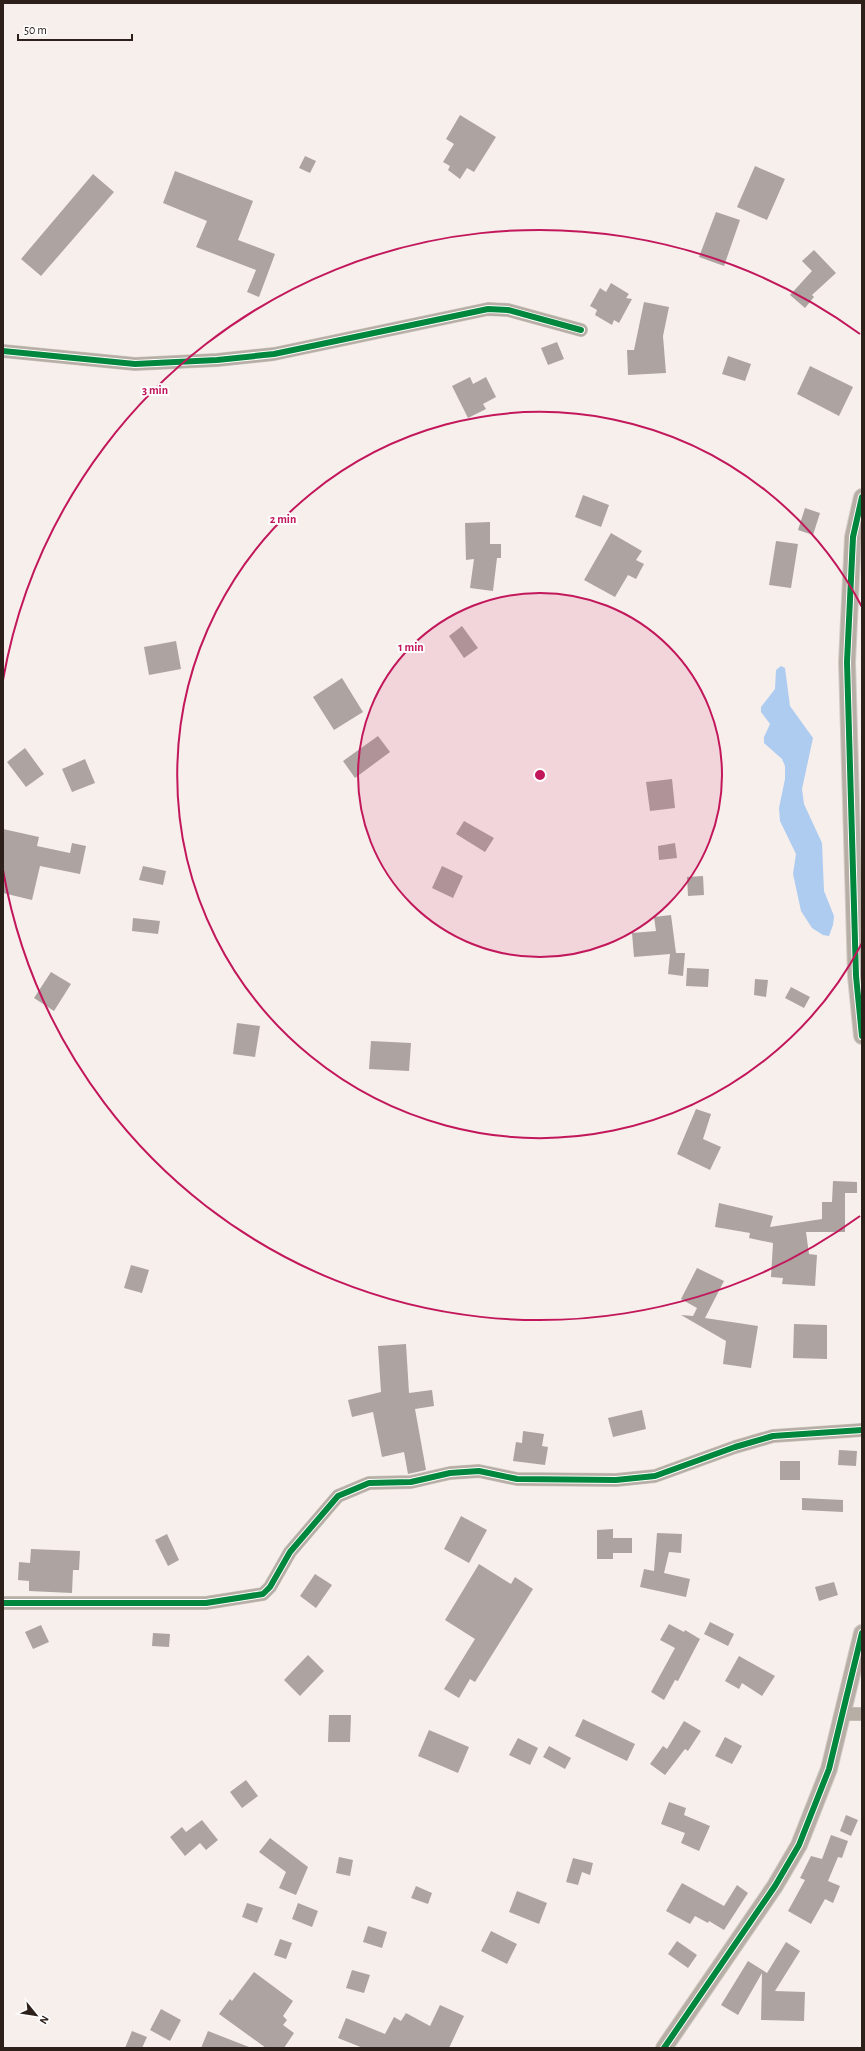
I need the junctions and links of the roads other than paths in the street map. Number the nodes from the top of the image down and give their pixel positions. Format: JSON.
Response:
{"nodes":[{"id":1,"x":581,"y":330,"type":"dead end"},
{"id":2,"x":3,"y":351,"type":"edge"},
{"id":3,"x":862,"y":497,"type":"edge"},
{"id":4,"x":862,"y":1036,"type":"edge"},
{"id":5,"x":862,"y":1430,"type":"edge"},
{"id":6,"x":3,"y":1603,"type":"edge"},
{"id":7,"x":862,"y":1633,"type":"edge"},
{"id":8,"x":843,"y":1714,"type":"junction"},
{"id":9,"x":862,"y":1714,"type":"edge"},
{"id":10,"x":664,"y":2048,"type":"edge"}],
"edges":[{"from":1,"to":2,"type":"street"},
{"from":3,"to":4,"type":"street"},
{"from":5,"to":6,"type":"street"},
{"from":7,"to":8,"type":"street"},
{"from":8,"to":9,"type":"street"},
{"from":8,"to":10,"type":"street"}]}
